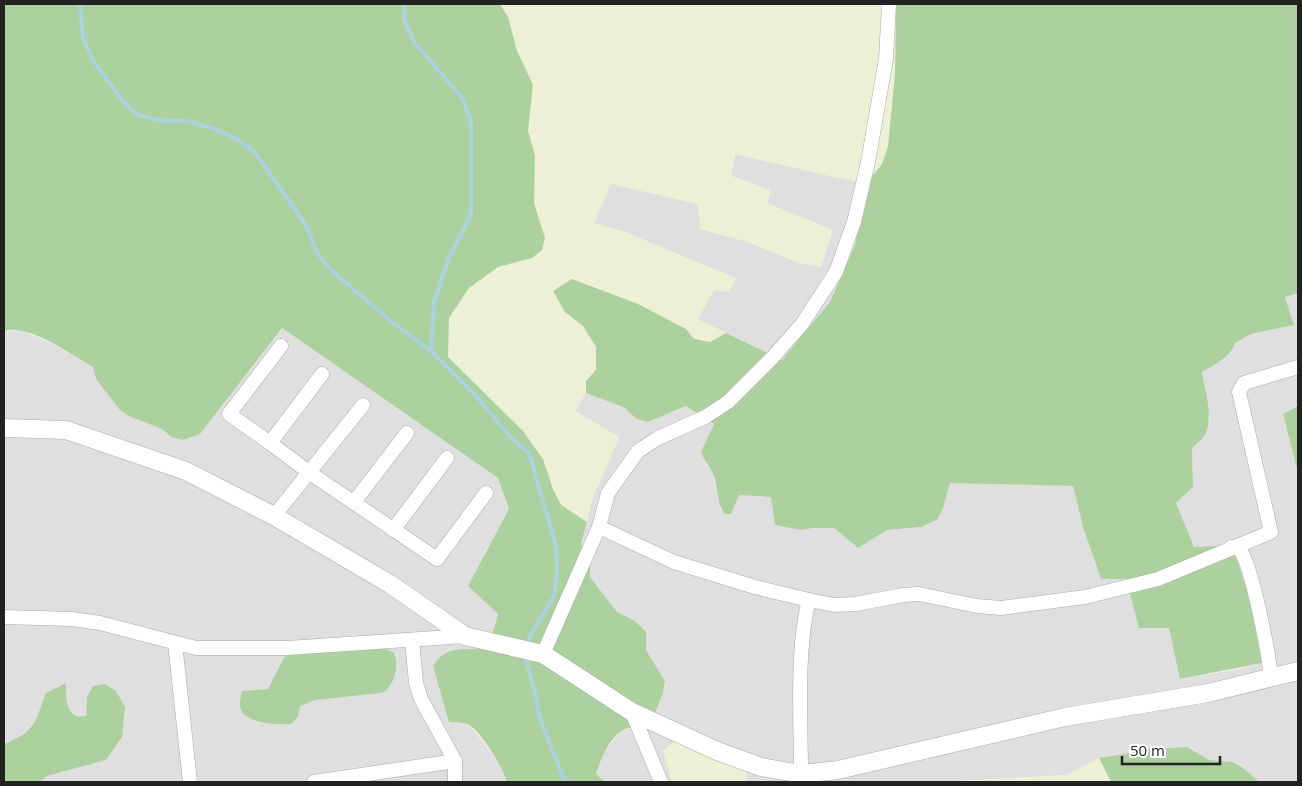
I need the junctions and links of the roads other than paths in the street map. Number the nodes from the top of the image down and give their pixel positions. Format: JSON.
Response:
{"nodes":[{"id":1,"x":888,"y":4,"type":"edge"},
{"id":2,"x":282,"y":346,"type":"dead end"},
{"id":3,"x":1298,"y":367,"type":"edge"},
{"id":4,"x":322,"y":374,"type":"dead end"},
{"id":5,"x":363,"y":405,"type":"dead end"},
{"id":6,"x":4,"y":428,"type":"edge"},
{"id":7,"x":407,"y":433,"type":"dead end"},
{"id":8,"x":270,"y":443,"type":"junction"},
{"id":9,"x":447,"y":458,"type":"dead end"},
{"id":10,"x":310,"y":473,"type":"junction"},
{"id":11,"x":486,"y":493,"type":"dead end"},
{"id":12,"x":354,"y":502,"type":"junction"},
{"id":13,"x":274,"y":516,"type":"junction"},
{"id":14,"x":599,"y":526,"type":"junction"},
{"id":15,"x":393,"y":530,"type":"junction"},
{"id":16,"x":1231,"y":547,"type":"junction"},
{"id":17,"x":809,"y":600,"type":"junction"},
{"id":18,"x":4,"y":617,"type":"edge"},
{"id":19,"x":466,"y":636,"type":"junction"},
{"id":20,"x":412,"y":640,"type":"junction"},
{"id":21,"x":176,"y":643,"type":"junction"},
{"id":22,"x":538,"y":653,"type":"junction"},
{"id":23,"x":1298,"y":671,"type":"edge"},
{"id":24,"x":1271,"y":678,"type":"junction"},
{"id":25,"x":632,"y":712,"type":"junction"},
{"id":26,"x":455,"y":761,"type":"junction"},
{"id":27,"x":801,"y":774,"type":"junction"},
{"id":28,"x":190,"y":782,"type":"edge"},
{"id":29,"x":314,"y":782,"type":"edge"},
{"id":30,"x":455,"y":782,"type":"edge"},
{"id":31,"x":662,"y":782,"type":"edge"}],
"edges":[{"from":1,"to":14,"type":"street"},
{"from":2,"to":8,"type":"street"},
{"from":3,"to":16,"type":"street"},
{"from":4,"to":8,"type":"street"},
{"from":5,"to":10,"type":"street"},
{"from":6,"to":13,"type":"street"},
{"from":7,"to":12,"type":"street"},
{"from":8,"to":10,"type":"street"},
{"from":9,"to":15,"type":"street"},
{"from":10,"to":12,"type":"street"},
{"from":10,"to":13,"type":"street"},
{"from":11,"to":15,"type":"street"},
{"from":12,"to":15,"type":"street"},
{"from":13,"to":19,"type":"street"},
{"from":14,"to":17,"type":"street"},
{"from":14,"to":22,"type":"street"},
{"from":16,"to":17,"type":"street"},
{"from":16,"to":24,"type":"street"},
{"from":17,"to":27,"type":"street"},
{"from":18,"to":21,"type":"street"},
{"from":19,"to":20,"type":"street"},
{"from":19,"to":22,"type":"street"},
{"from":20,"to":21,"type":"street"},
{"from":20,"to":26,"type":"street"},
{"from":21,"to":28,"type":"street"},
{"from":22,"to":25,"type":"street"},
{"from":23,"to":24,"type":"street"},
{"from":24,"to":27,"type":"street"},
{"from":25,"to":27,"type":"street"},
{"from":25,"to":31,"type":"street"},
{"from":26,"to":29,"type":"street"},
{"from":26,"to":30,"type":"street"}]}
